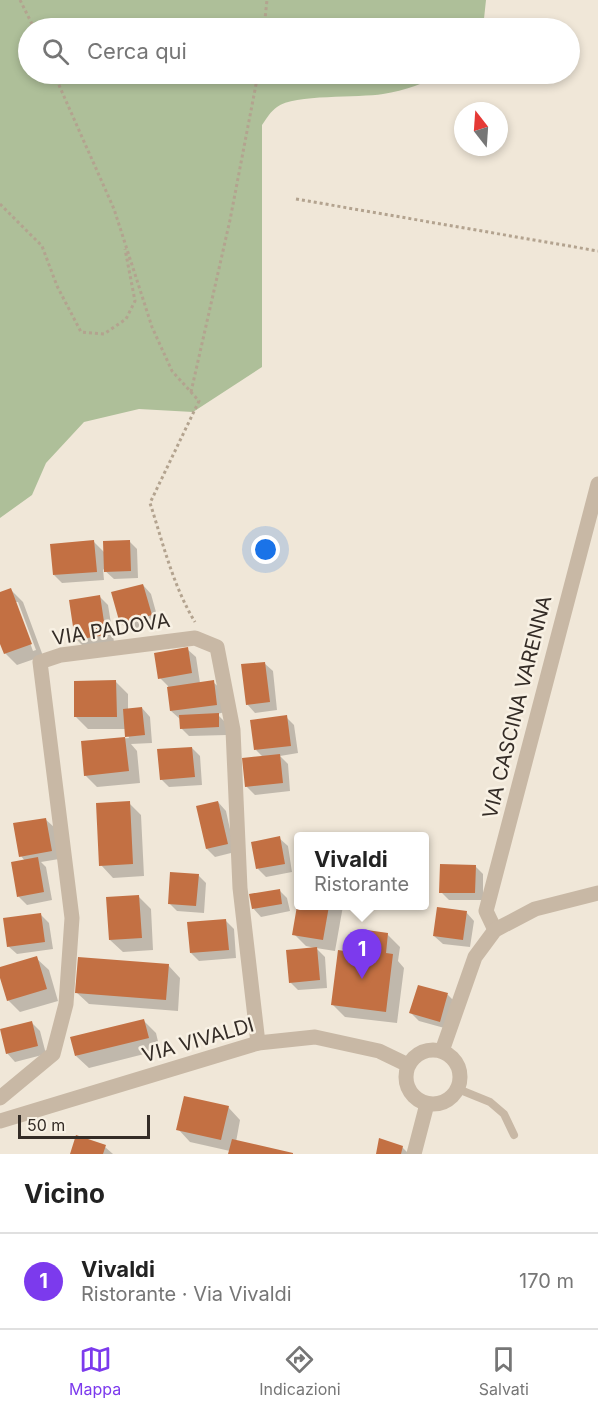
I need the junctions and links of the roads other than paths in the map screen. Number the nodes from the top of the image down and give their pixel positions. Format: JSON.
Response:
{"nodes":[{"id":1,"x":597,"y":491,"type":"edge"},
{"id":2,"x":598,"y":893,"type":"edge"},
{"id":3,"x":495,"y":930,"type":"junction"},
{"id":4,"x":258,"y":1043,"type":"junction"},
{"id":5,"x":442,"y":1051,"type":"junction"},
{"id":6,"x":408,"y":1065,"type":"junction"},
{"id":7,"x":458,"y":1089,"type":"junction"},
{"id":8,"x":0,"y":1098,"type":"edge"},
{"id":9,"x":427,"y":1104,"type":"junction"},
{"id":10,"x":0,"y":1121,"type":"edge"},
{"id":11,"x":514,"y":1135,"type":"dead end"},
{"id":12,"x":414,"y":1154,"type":"edge"}],
"edges":[{"from":1,"to":3,"type":"street","name":"VIA CASCINA VARENNA"},
{"from":2,"to":3,"type":"street"},
{"from":3,"to":5,"type":"street"},
{"from":4,"to":6,"type":"street","name":"VIA VIVALDI"},
{"from":4,"to":8,"type":"street","name":"VIA PADOVA"},
{"from":4,"to":10,"type":"street","name":"VIA VIVALDI"},
{"from":5,"to":6,"type":"street"},
{"from":5,"to":7,"type":"street"},
{"from":6,"to":9,"type":"street"},
{"from":7,"to":9,"type":"street"},
{"from":7,"to":11,"type":"lane"},
{"from":9,"to":12,"type":"street"}]}
